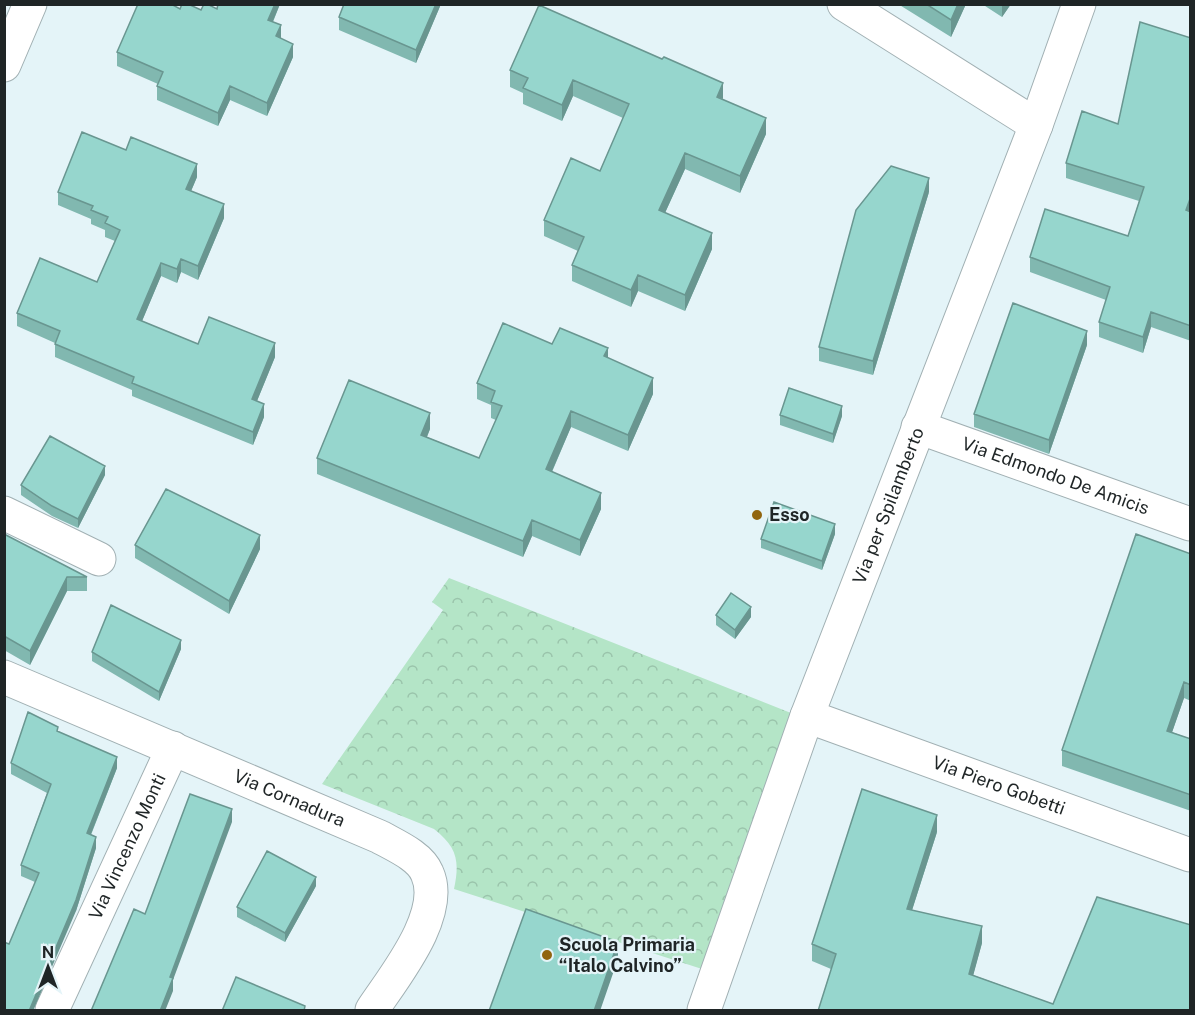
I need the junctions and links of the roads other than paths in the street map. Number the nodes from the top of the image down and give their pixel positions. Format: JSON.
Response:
{"nodes":[{"id":1,"x":30,"y":4,"type":"edge"},
{"id":2,"x":844,"y":4,"type":"edge"},
{"id":3,"x":1079,"y":4,"type":"edge"},
{"id":4,"x":4,"y":65,"type":"edge"},
{"id":5,"x":1036,"y":125,"type":"junction"},
{"id":6,"x":918,"y":427,"type":"junction"},
{"id":7,"x":4,"y":513,"type":"edge"},
{"id":8,"x":1191,"y":524,"type":"edge"},
{"id":9,"x":99,"y":560,"type":"dead end"},
{"id":10,"x":4,"y":677,"type":"edge"},
{"id":11,"x":807,"y":716,"type":"junction"},
{"id":12,"x":173,"y":748,"type":"junction"},
{"id":13,"x":1191,"y":855,"type":"edge"},
{"id":14,"x":52,"y":1011,"type":"edge"},
{"id":15,"x":372,"y":1011,"type":"edge"},
{"id":16,"x":704,"y":1011,"type":"edge"}],
"edges":[{"from":1,"to":4,"type":"street"},
{"from":2,"to":5,"type":"street"},
{"from":3,"to":5,"type":"street","name":"Via per Spilamberto"},
{"from":5,"to":6,"type":"street","name":"Via per Spilamberto"},
{"from":6,"to":8,"type":"street","name":"Via Edmondo De Amicis"},
{"from":6,"to":11,"type":"street","name":"Via per Spilamberto"},
{"from":7,"to":9,"type":"street"},
{"from":10,"to":12,"type":"street","name":"Via Cornadura"},
{"from":11,"to":13,"type":"street","name":"Via Piero Gobetti"},
{"from":11,"to":16,"type":"street","name":"Via per Spilamberto"},
{"from":12,"to":14,"type":"street","name":"Via Vincenzo Monti"},
{"from":12,"to":15,"type":"street","name":"Via Cornadura"}]}
